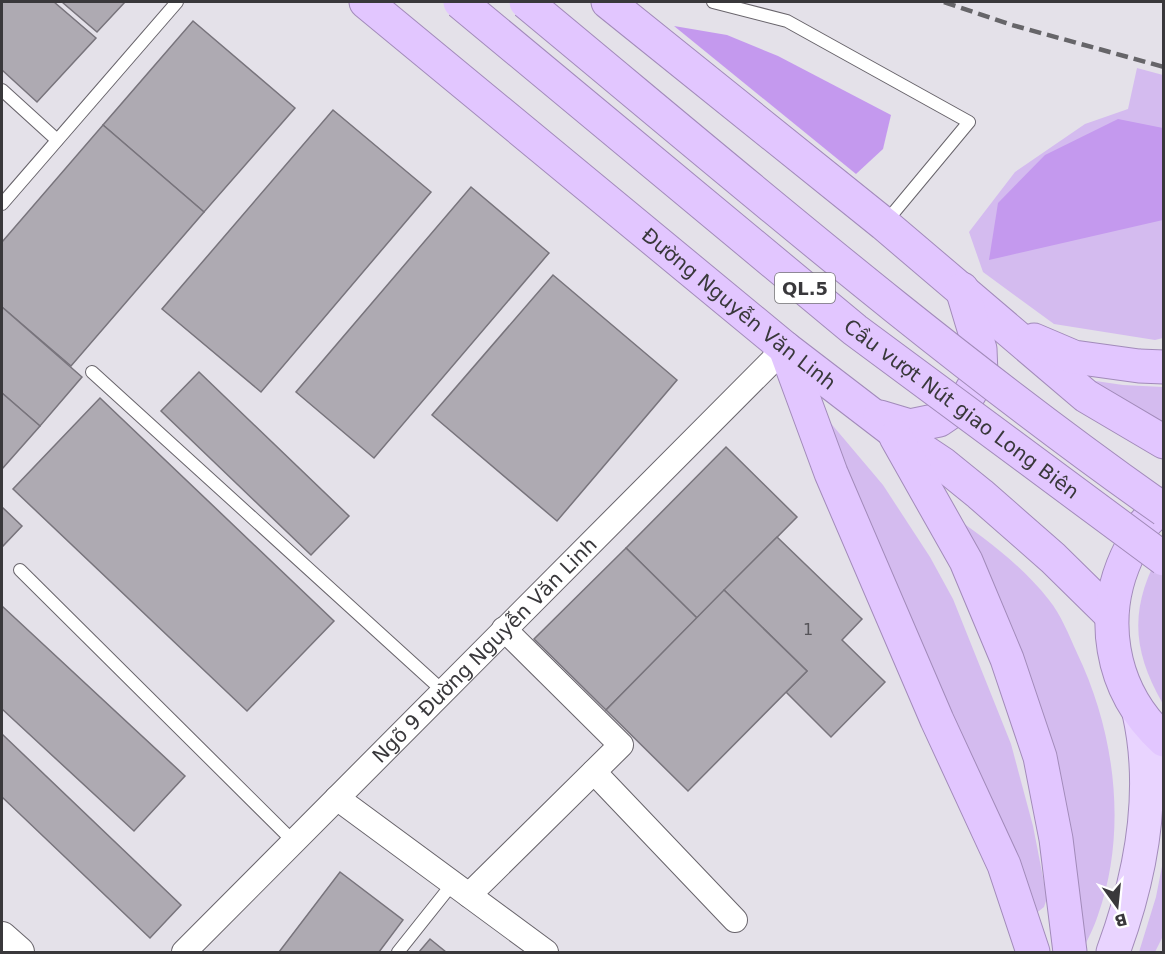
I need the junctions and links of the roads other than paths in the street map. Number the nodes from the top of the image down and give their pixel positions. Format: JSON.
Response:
{"nodes":[{"id":1,"x":177,"y":2,"type":"edge"},
{"id":2,"x":366,"y":2,"type":"edge"},
{"id":3,"x":460,"y":2,"type":"edge"},
{"id":4,"x":526,"y":2,"type":"edge"},
{"id":5,"x":608,"y":2,"type":"edge"},
{"id":6,"x":713,"y":2,"type":"edge"},
{"id":7,"x":2,"y":90,"type":"edge"},
{"id":8,"x":57,"y":140,"type":"junction"},
{"id":9,"x":2,"y":204,"type":"edge"},
{"id":10,"x":884,"y":224,"type":"junction"},
{"id":11,"x":962,"y":288,"type":"junction"},
{"id":12,"x":1005,"y":328,"type":"junction"},
{"id":13,"x":785,"y":348,"type":"junction"},
{"id":14,"x":1164,"y":367,"type":"edge"},
{"id":15,"x":92,"y":372,"type":"dead end"},
{"id":16,"x":881,"y":422,"type":"junction"},
{"id":17,"x":1164,"y":442,"type":"edge"},
{"id":18,"x":1164,"y":504,"type":"edge"},
{"id":19,"x":1164,"y":510,"type":"edge"},
{"id":20,"x":1164,"y":559,"type":"edge"},
{"id":21,"x":20,"y":570,"type":"dead end"},
{"id":22,"x":1111,"y":615,"type":"junction"},
{"id":23,"x":504,"y":628,"type":"junction"},
{"id":24,"x":442,"y":691,"type":"junction"},
{"id":25,"x":1139,"y":712,"type":"junction"},
{"id":26,"x":1164,"y":741,"type":"edge"},
{"id":27,"x":594,"y":772,"type":"junction"},
{"id":28,"x":337,"y":798,"type":"junction"},
{"id":29,"x":294,"y":842,"type":"junction"},
{"id":30,"x":461,"y":889,"type":"junction"},
{"id":31,"x":735,"y":920,"type":"dead end"},
{"id":32,"x":2,"y":936,"type":"edge"},
{"id":33,"x":19,"y":952,"type":"edge"},
{"id":34,"x":184,"y":952,"type":"edge"},
{"id":35,"x":398,"y":952,"type":"edge"},
{"id":36,"x":543,"y":952,"type":"edge"},
{"id":37,"x":1033,"y":952,"type":"edge"},
{"id":38,"x":1070,"y":952,"type":"edge"},
{"id":39,"x":1113,"y":952,"type":"edge"}],
"edges":[{"from":1,"to":8,"type":"lane"},
{"from":2,"to":13,"type":"highway","name":"Đường Nguyễn Văn Linh","number":"QL.5"},
{"from":3,"to":20,"type":"highway","name":"Cầu vượt Nút giao Long Biên","number":"QL.5","bridge":true},
{"from":4,"to":19,"type":"highway","name":"Cầu vượt Nút giao Long Biên","number":"QL.5","bridge":true},
{"from":5,"to":10,"type":"highway"},
{"from":6,"to":10,"type":"lane"},
{"from":7,"to":8,"type":"lane"},
{"from":8,"to":9,"type":"lane"},
{"from":10,"to":11,"type":"highway"},
{"from":11,"to":12,"type":"highway"},
{"from":11,"to":16,"type":"highway"},
{"from":12,"to":14,"type":"highway"},
{"from":12,"to":17,"type":"highway"},
{"from":13,"to":16,"type":"highway","name":"Đường Nguyễn Văn Linh","number":"QL.5"},
{"from":13,"to":23,"type":"street","name":"Ngõ 9 Đường Nguyễn Văn Linh"},
{"from":13,"to":37,"type":"highway"},
{"from":15,"to":24,"type":"lane"},
{"from":16,"to":22,"type":"highway","name":"Đường Nguyễn Văn Linh","number":"QL.5"},
{"from":16,"to":38,"type":"highway"},
{"from":18,"to":22,"type":"highway"},
{"from":21,"to":29,"type":"lane"},
{"from":22,"to":25,"type":"highway"},
{"from":23,"to":24,"type":"street","name":"Ngõ 9 Đường Nguyễn Văn Linh"},
{"from":23,"to":27,"type":"street"},
{"from":24,"to":28,"type":"street","name":"Ngõ 9 Đường Nguyễn Văn Linh"},
{"from":25,"to":26,"type":"highway"},
{"from":25,"to":39,"type":"main road"},
{"from":27,"to":30,"type":"street"},
{"from":27,"to":31,"type":"street"},
{"from":28,"to":29,"type":"street","name":"Ngõ 9 Đường Nguyễn Văn Linh"},
{"from":28,"to":30,"type":"street"},
{"from":29,"to":34,"type":"street","name":"Ngõ 9 Đường Nguyễn Văn Linh"},
{"from":30,"to":35,"type":"lane"},
{"from":30,"to":36,"type":"street"},
{"from":32,"to":33,"type":"street"}]}
